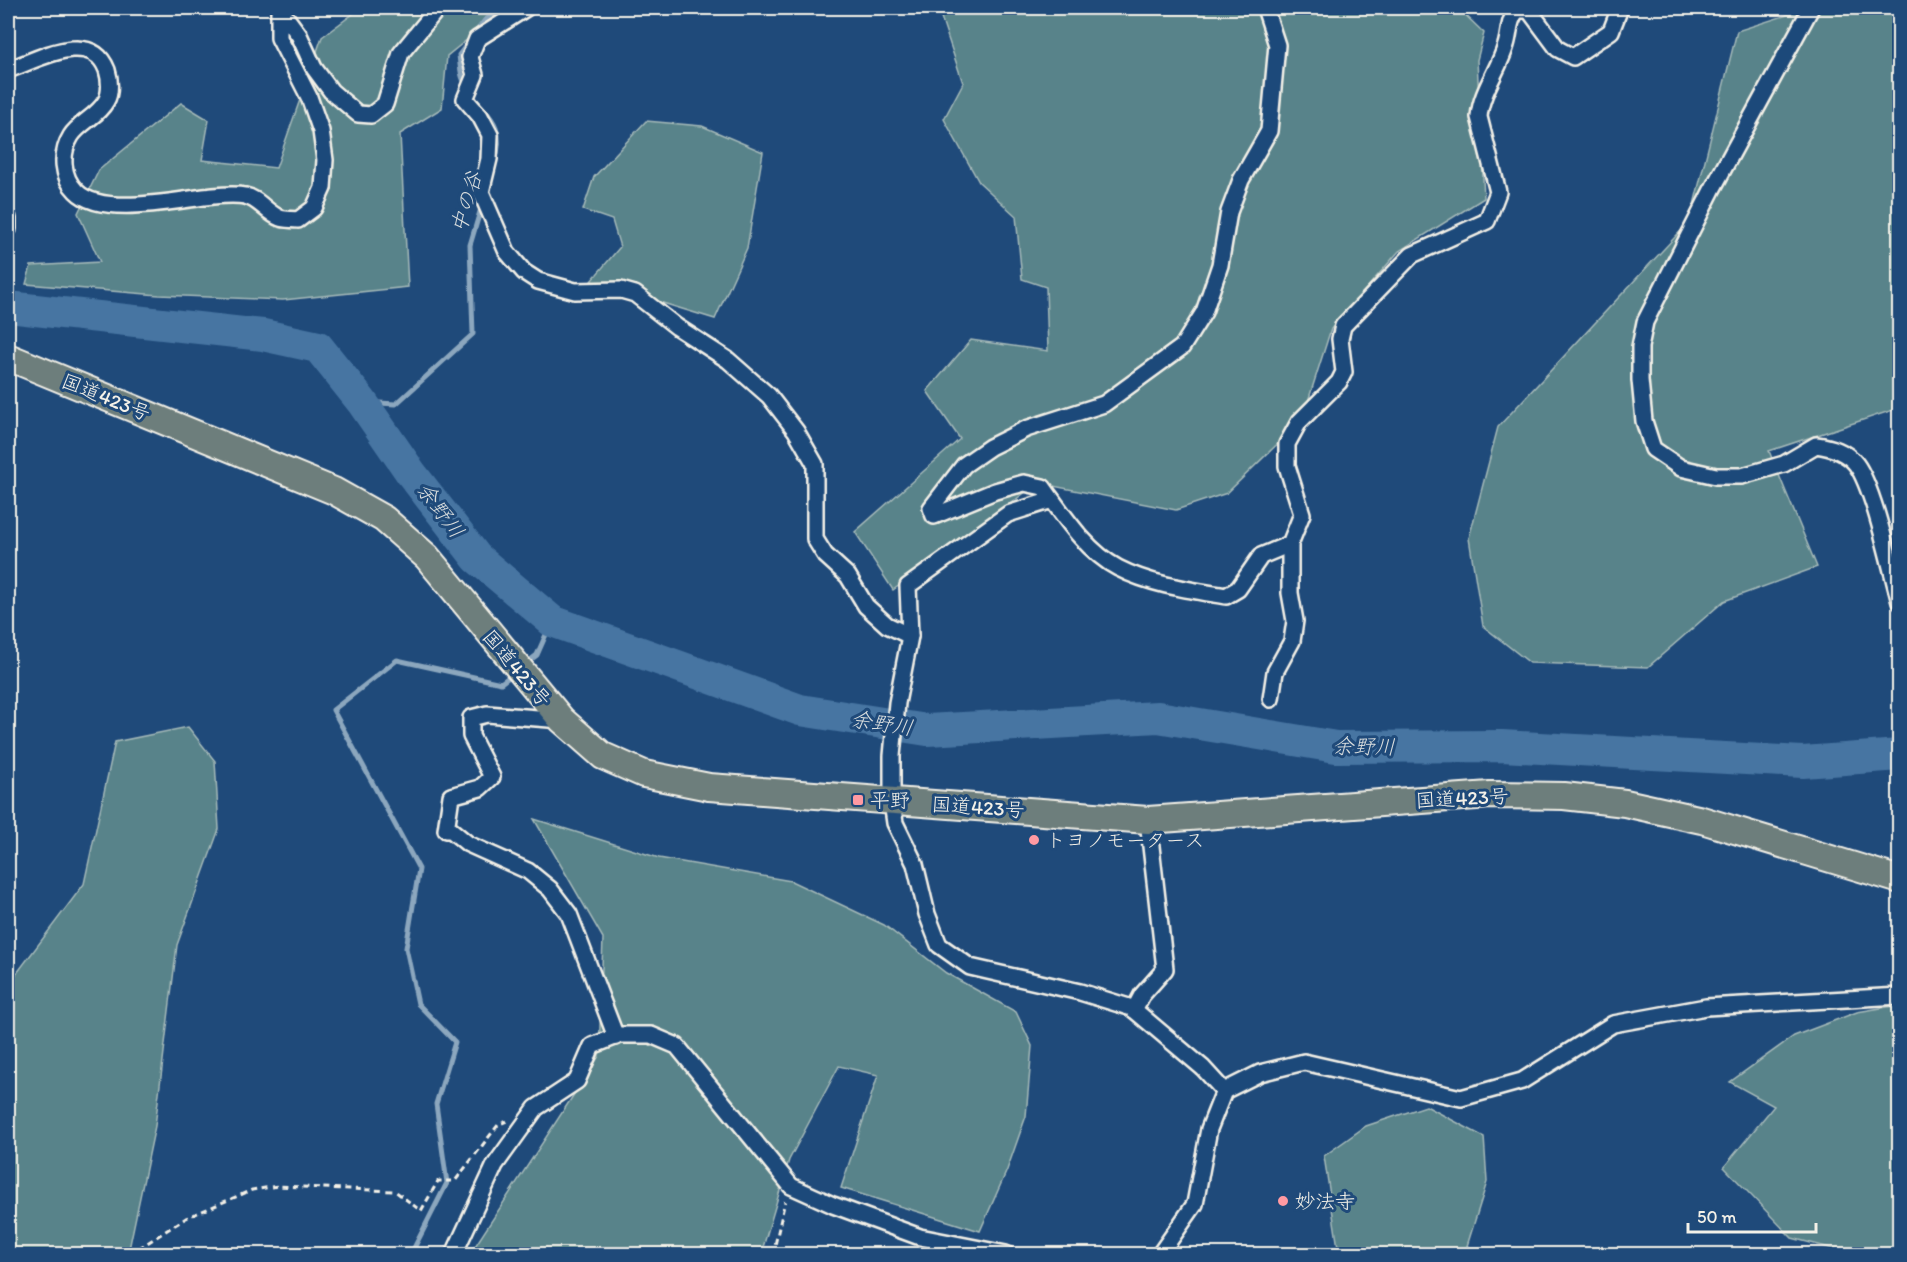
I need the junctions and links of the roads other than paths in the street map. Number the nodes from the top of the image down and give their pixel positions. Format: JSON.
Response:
{"nodes":[{"id":1,"x":279,"y":8,"type":"edge"},
{"id":2,"x":438,"y":8,"type":"edge"},
{"id":3,"x":526,"y":8,"type":"edge"},
{"id":4,"x":1265,"y":8,"type":"edge"},
{"id":5,"x":1620,"y":8,"type":"edge"},
{"id":6,"x":1811,"y":8,"type":"edge"},
{"id":7,"x":8,"y":70,"type":"edge"},
{"id":8,"x":8,"y":218,"type":"edge"},
{"id":9,"x":8,"y":229,"type":"edge"},
{"id":10,"x":8,"y":357,"type":"edge"},
{"id":11,"x":1052,"y":500,"type":"junction"},
{"id":12,"x":1290,"y":544,"type":"junction"},
{"id":13,"x":1899,"y":602,"type":"edge"},
{"id":14,"x":910,"y":636,"type":"junction"},
{"id":15,"x":1270,"y":699,"type":"dead end"},
{"id":16,"x":562,"y":720,"type":"junction"},
{"id":17,"x":892,"y":802,"type":"junction"},
{"id":18,"x":1148,"y":820,"type":"junction"},
{"id":19,"x":1899,"y":880,"type":"edge"},
{"id":20,"x":1899,"y":996,"type":"edge"},
{"id":21,"x":1134,"y":1010,"type":"junction"},
{"id":22,"x":616,"y":1037,"type":"junction"},
{"id":23,"x":1224,"y":1091,"type":"junction"},
{"id":24,"x":454,"y":1254,"type":"edge"},
{"id":25,"x":1006,"y":1254,"type":"edge"},
{"id":26,"x":1160,"y":1254,"type":"edge"}],
"edges":[{"from":1,"to":2,"type":"street"},
{"from":1,"to":7,"type":"street"},
{"from":3,"to":14,"type":"street"},
{"from":4,"to":11,"type":"street"},
{"from":5,"to":12,"type":"street"},
{"from":6,"to":13,"type":"street"},
{"from":8,"to":9,"type":"street"},
{"from":10,"to":16,"type":"highway","name":"国道423号"},
{"from":11,"to":12,"type":"street"},
{"from":11,"to":14,"type":"street"},
{"from":12,"to":15,"type":"street"},
{"from":14,"to":17,"type":"street"},
{"from":16,"to":17,"type":"highway","name":"国道423号"},
{"from":16,"to":22,"type":"street"},
{"from":17,"to":18,"type":"highway","name":"国道423号"},
{"from":17,"to":21,"type":"street"},
{"from":18,"to":19,"type":"highway","name":"国道423号"},
{"from":18,"to":21,"type":"street"},
{"from":20,"to":23,"type":"street"},
{"from":21,"to":23,"type":"street"},
{"from":22,"to":24,"type":"street"},
{"from":22,"to":25,"type":"street"},
{"from":23,"to":26,"type":"street"}]}
